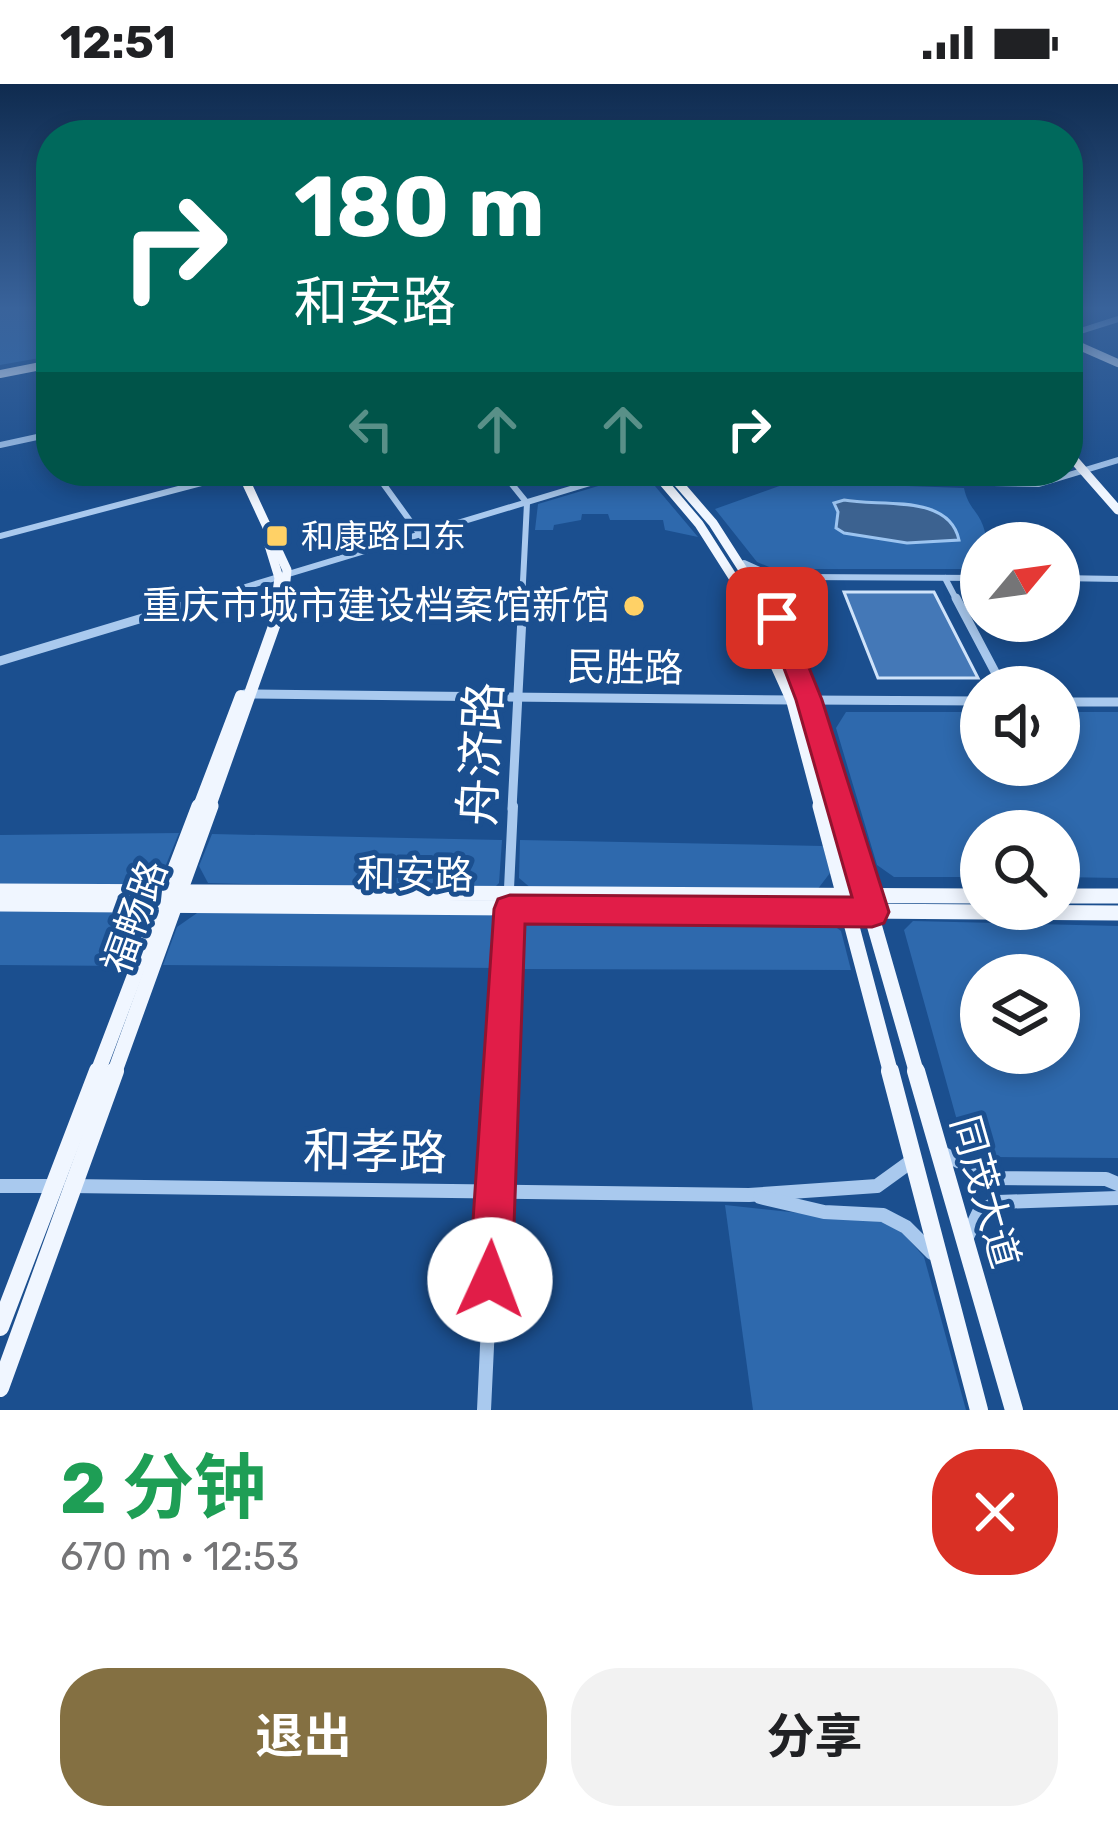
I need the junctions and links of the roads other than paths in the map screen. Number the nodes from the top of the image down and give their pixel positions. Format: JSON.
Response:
{"nodes":[{"id":1,"x":36,"y":437,"type":"edge"},
{"id":2,"x":0,"y":445,"type":"edge"},
{"id":3,"x":1118,"y":460,"type":"edge"},
{"id":4,"x":1083,"y":463,"type":"edge"},
{"id":5,"x":1091,"y":471,"type":"junction"},
{"id":6,"x":1083,"y":473,"type":"edge"},
{"id":7,"x":188,"y":486,"type":"edge"},
{"id":8,"x":246,"y":486,"type":"edge"},
{"id":9,"x":385,"y":486,"type":"edge"},
{"id":10,"x":514,"y":486,"type":"edge"},
{"id":11,"x":568,"y":486,"type":"edge"},
{"id":12,"x":576,"y":486,"type":"edge"},
{"id":13,"x":666,"y":486,"type":"edge"},
{"id":14,"x":682,"y":486,"type":"edge"},
{"id":15,"x":1118,"y":498,"type":"edge"},
{"id":16,"x":526,"y":500,"type":"junction"},
{"id":17,"x":1118,"y":510,"type":"edge"},
{"id":18,"x":419,"y":533,"type":"junction"},
{"id":19,"x":0,"y":536,"type":"edge"},
{"id":20,"x":744,"y":562,"type":"junction"},
{"id":21,"x":283,"y":574,"type":"junction"},
{"id":22,"x":800,"y":577,"type":"junction"},
{"id":23,"x":945,"y":578,"type":"junction"},
{"id":24,"x":960,"y":578,"type":"edge"},
{"id":25,"x":1080,"y":578,"type":"edge"},
{"id":26,"x":1118,"y":579,"type":"edge"},
{"id":27,"x":764,"y":595,"type":"junction"},
{"id":28,"x":0,"y":658,"type":"edge"},
{"id":29,"x":992,"y":666,"type":"edge"},
{"id":30,"x":247,"y":694,"type":"junction"},
{"id":31,"x":519,"y":697,"type":"junction"},
{"id":32,"x":800,"y":700,"type":"junction"},
{"id":33,"x":960,"y":701,"type":"edge"},
{"id":34,"x":1080,"y":702,"type":"edge"},
{"id":35,"x":1118,"y":702,"type":"edge"},
{"id":36,"x":0,"y":891,"type":"edge"},
{"id":37,"x":1080,"y":896,"type":"edge"},
{"id":38,"x":1118,"y":896,"type":"edge"},
{"id":39,"x":960,"y":898,"type":"edge"},
{"id":40,"x":170,"y":899,"type":"junction"},
{"id":41,"x":510,"y":902,"type":"junction"},
{"id":42,"x":0,"y":904,"type":"edge"},
{"id":43,"x":848,"y":904,"type":"junction"},
{"id":44,"x":870,"y":904,"type":"junction"},
{"id":45,"x":1118,"y":913,"type":"edge"},
{"id":46,"x":939,"y":1150,"type":"junction"},
{"id":47,"x":913,"y":1160,"type":"junction"},
{"id":48,"x":1118,"y":1184,"type":"edge"},
{"id":49,"x":0,"y":1186,"type":"edge"},
{"id":50,"x":55,"y":1186,"type":"junction"},
{"id":51,"x":73,"y":1186,"type":"junction"},
{"id":52,"x":494,"y":1193,"type":"junction"},
{"id":53,"x":749,"y":1195,"type":"junction"},
{"id":54,"x":1118,"y":1198,"type":"edge"},
{"id":55,"x":965,"y":1242,"type":"junction"},
{"id":56,"x":935,"y":1255,"type":"junction"},
{"id":57,"x":0,"y":1327,"type":"edge"},
{"id":58,"x":0,"y":1388,"type":"edge"},
{"id":59,"x":484,"y":1410,"type":"edge"},
{"id":60,"x":979,"y":1410,"type":"edge"},
{"id":61,"x":1014,"y":1410,"type":"edge"}],
"edges":[{"from":1,"to":2,"type":"street"},
{"from":3,"to":5,"type":"street"},
{"from":4,"to":5,"type":"main road"},
{"from":5,"to":6,"type":"street"},
{"from":5,"to":15,"type":"main road"},
{"from":5,"to":17,"type":"main road"},
{"from":7,"to":19,"type":"street"},
{"from":8,"to":21,"type":"main road"},
{"from":9,"to":18,"type":"street"},
{"from":10,"to":16,"type":"street"},
{"from":11,"to":16,"type":"street"},
{"from":12,"to":16,"type":"street"},
{"from":13,"to":32,"type":"main road","name":"同茂大道"},
{"from":14,"to":20,"type":"main road","name":"同茂大道"},
{"from":16,"to":18,"type":"street"},
{"from":16,"to":31,"type":"street","name":"舟济路"},
{"from":18,"to":21,"type":"street"},
{"from":20,"to":22,"type":"street"},
{"from":20,"to":27,"type":"main road","name":"同茂大道"},
{"from":21,"to":28,"type":"street"},
{"from":21,"to":30,"type":"main road","name":"福畅路"},
{"from":22,"to":23,"type":"street"},
{"from":22,"to":27,"type":"street"},
{"from":23,"to":24,"type":"street"},
{"from":23,"to":29,"type":"street"},
{"from":25,"to":26,"type":"street"},
{"from":27,"to":32,"type":"main road","name":"同茂大道"},
{"from":30,"to":31,"type":"street","name":"民胜路"},
{"from":30,"to":40,"type":"main road","name":"福畅路"},
{"from":31,"to":32,"type":"street","name":"民胜路"},
{"from":31,"to":41,"type":"street","name":"舟济路"},
{"from":32,"to":33,"type":"street","name":"民胜路"},
{"from":32,"to":43,"type":"main road","name":"同茂大道"},
{"from":32,"to":44,"type":"main road","name":"同茂大道"},
{"from":34,"to":35,"type":"street"},
{"from":36,"to":40,"type":"main road","name":"和安路"},
{"from":37,"to":38,"type":"main road"},
{"from":39,"to":44,"type":"main road","name":"和安路"},
{"from":40,"to":41,"type":"main road","name":"和安路"},
{"from":40,"to":42,"type":"main road","name":"和安路"},
{"from":40,"to":50,"type":"main road","name":"福畅路"},
{"from":40,"to":51,"type":"main road","name":"福畅路"},
{"from":41,"to":43,"type":"main road","name":"和安路"},
{"from":41,"to":52,"type":"street","name":"舟济路"},
{"from":43,"to":44,"type":"main road","name":"和安路"},
{"from":43,"to":47,"type":"main road","name":"同茂大道"},
{"from":44,"to":45,"type":"main road","name":"和安路"},
{"from":44,"to":46,"type":"main road","name":"同茂大道"},
{"from":46,"to":48,"type":"street"},
{"from":46,"to":55,"type":"main road","name":"同茂大道"},
{"from":47,"to":53,"type":"street"},
{"from":47,"to":56,"type":"main road","name":"同茂大道"},
{"from":49,"to":50,"type":"street","name":"和孝路"},
{"from":50,"to":51,"type":"street","name":"和孝路"},
{"from":50,"to":57,"type":"main road","name":"福畅路"},
{"from":51,"to":52,"type":"street","name":"和孝路"},
{"from":51,"to":58,"type":"main road","name":"福畅路"},
{"from":52,"to":53,"type":"street","name":"和孝路"},
{"from":52,"to":59,"type":"street","name":"舟济路"},
{"from":53,"to":56,"type":"street"},
{"from":54,"to":55,"type":"street"},
{"from":55,"to":61,"type":"main road","name":"同茂大道"},
{"from":56,"to":60,"type":"main road","name":"同茂大道"}]}
